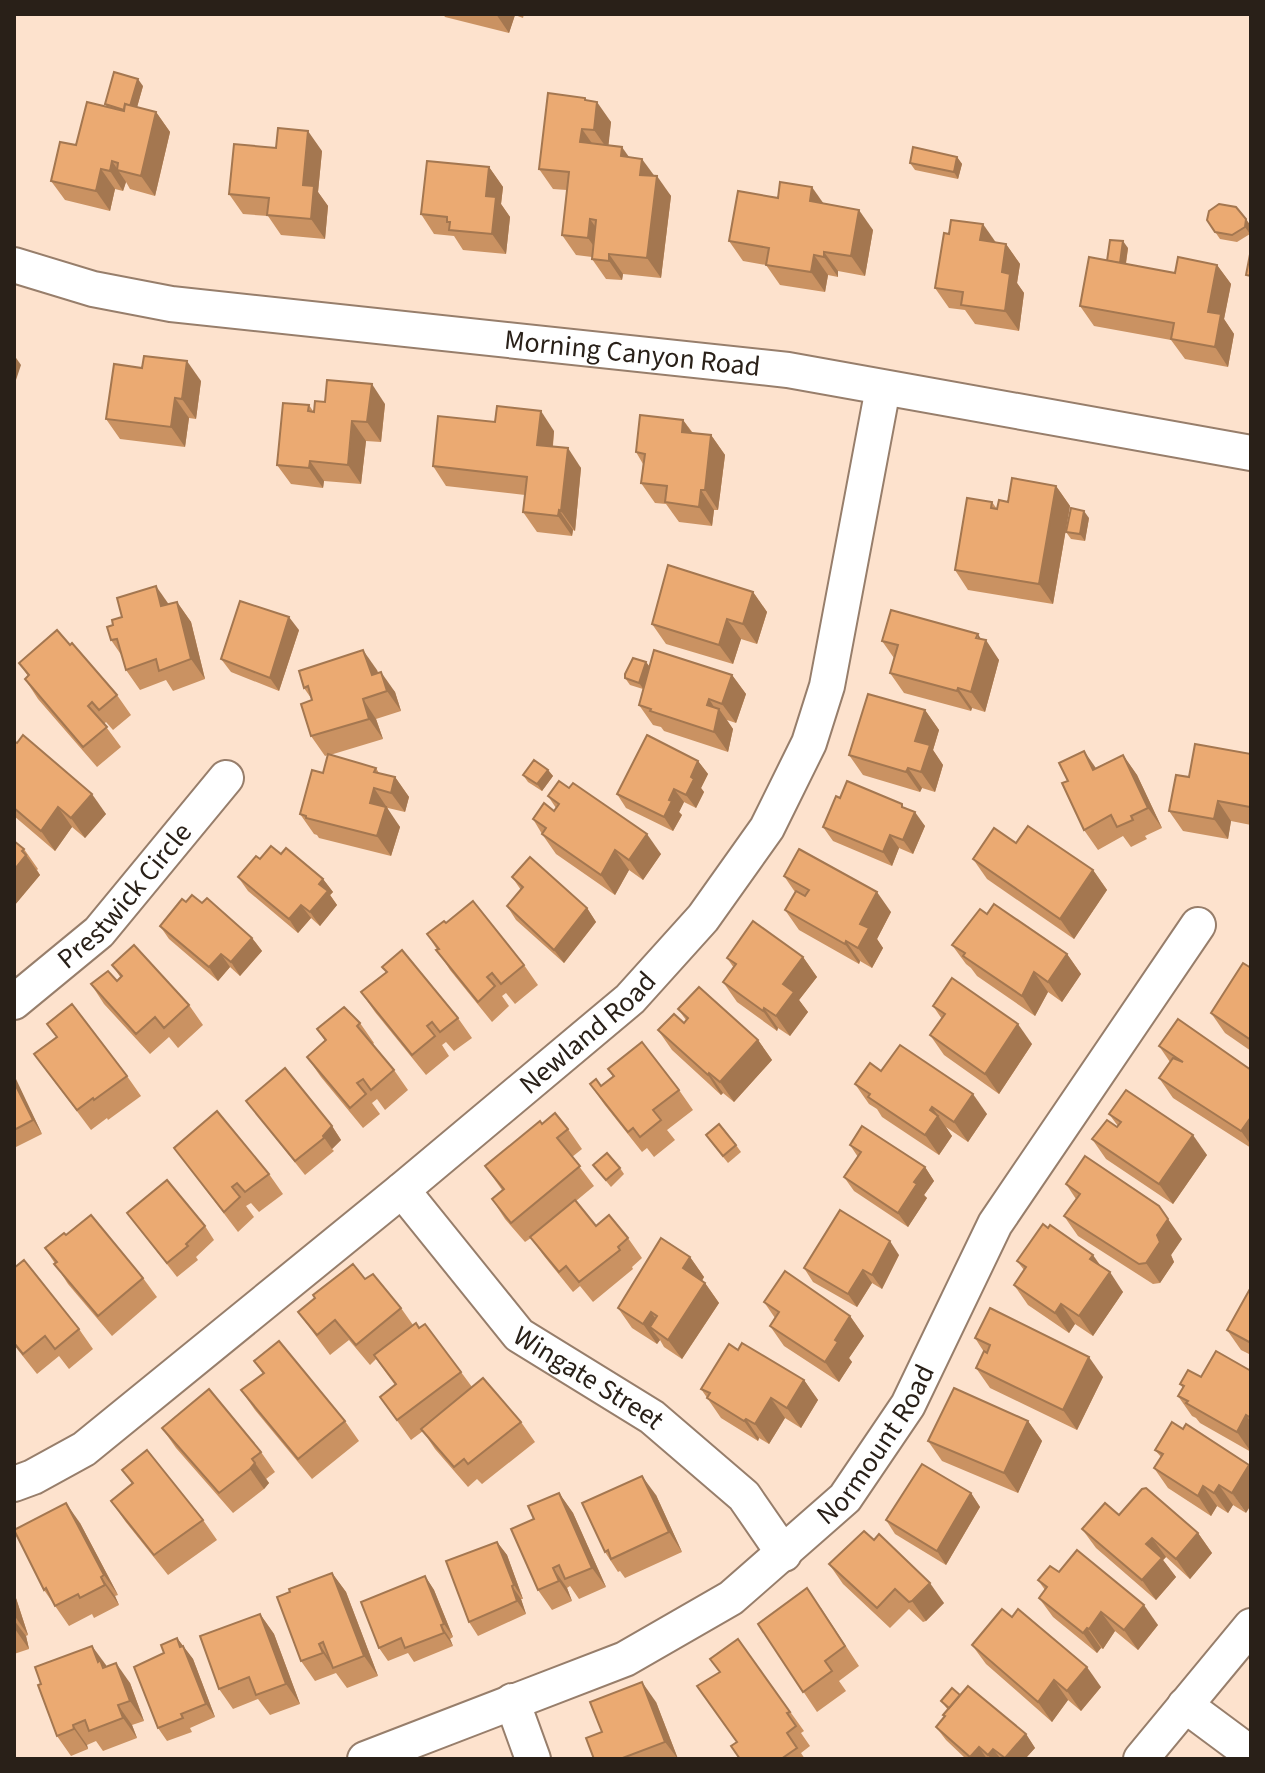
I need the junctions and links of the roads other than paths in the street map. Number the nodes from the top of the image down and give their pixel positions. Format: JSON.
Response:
{"nodes":[{"id":1,"x":14,"y":265,"type":"edge"},
{"id":2,"x":883,"y":388,"type":"junction"},
{"id":3,"x":1251,"y":453,"type":"edge"},
{"id":4,"x":226,"y":778,"type":"dead end"},
{"id":5,"x":1198,"y":925,"type":"dead end"},
{"id":6,"x":14,"y":1002,"type":"edge"},
{"id":7,"x":402,"y":1190,"type":"junction"},
{"id":8,"x":14,"y":1484,"type":"edge"},
{"id":9,"x":784,"y":1554,"type":"junction"},
{"id":10,"x":1251,"y":1626,"type":"edge"},
{"id":11,"x":512,"y":1701,"type":"junction"},
{"id":12,"x":1185,"y":1705,"type":"junction"},
{"id":13,"x":1251,"y":1754,"type":"edge"},
{"id":14,"x":365,"y":1759,"type":"edge"},
{"id":15,"x":533,"y":1759,"type":"edge"},
{"id":16,"x":1141,"y":1759,"type":"edge"}],
"edges":[{"from":1,"to":2,"type":"street","name":"Morning Canyon Road"},
{"from":2,"to":3,"type":"street","name":"Morning Canyon Road"},
{"from":2,"to":7,"type":"street","name":"Newland Road"},
{"from":4,"to":6,"type":"street","name":"Prestwick Circle"},
{"from":5,"to":9,"type":"street","name":"Normount Road"},
{"from":7,"to":8,"type":"street","name":"Newland Road"},
{"from":7,"to":9,"type":"street","name":"Wingate Street"},
{"from":9,"to":11,"type":"street","name":"Normount Road"},
{"from":10,"to":12,"type":"street"},
{"from":11,"to":14,"type":"street","name":"Normount Road"},
{"from":11,"to":15,"type":"street"},
{"from":12,"to":13,"type":"street"},
{"from":12,"to":16,"type":"street"}]}
